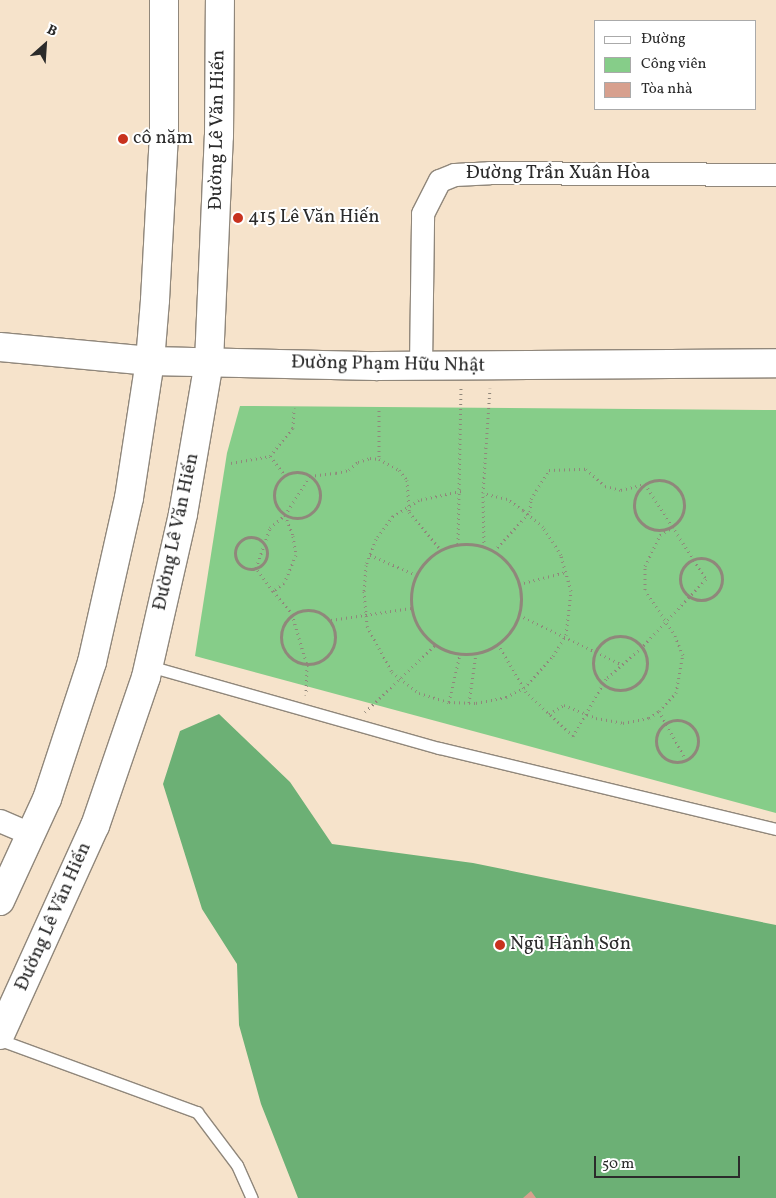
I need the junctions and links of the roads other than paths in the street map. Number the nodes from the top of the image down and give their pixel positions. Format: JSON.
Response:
{"nodes":[{"id":1,"x":164,"y":0,"type":"edge"},
{"id":2,"x":220,"y":0,"type":"edge"},
{"id":3,"x":776,"y":175,"type":"edge"},
{"id":4,"x":0,"y":347,"type":"edge"},
{"id":5,"x":150,"y":361,"type":"junction"},
{"id":6,"x":209,"y":362,"type":"junction"},
{"id":7,"x":776,"y":364,"type":"edge"},
{"id":8,"x":421,"y":366,"type":"junction"},
{"id":9,"x":149,"y":666,"type":"junction"},
{"id":10,"x":0,"y":821,"type":"edge"},
{"id":11,"x":776,"y":829,"type":"edge"},
{"id":12,"x":31,"y":834,"type":"junction"},
{"id":13,"x":0,"y":901,"type":"edge"},
{"id":14,"x":0,"y":1035,"type":"edge"},
{"id":15,"x":0,"y":1040,"type":"edge"},
{"id":16,"x":252,"y":1198,"type":"edge"}],
"edges":[{"from":1,"to":5,"type":"main road"},
{"from":2,"to":6,"type":"main road","name":"Đường Lê Văn Hiến"},
{"from":3,"to":8,"type":"street","name":"Đường Trần Xuân Hòa"},
{"from":4,"to":5,"type":"main road","name":"Đường Phạm Hữu Nhật"},
{"from":5,"to":6,"type":"main road","name":"Đường Phạm Hữu Nhật"},
{"from":5,"to":12,"type":"main road"},
{"from":6,"to":8,"type":"main road","name":"Đường Phạm Hữu Nhật"},
{"from":6,"to":9,"type":"main road","name":"Đường Lê Văn Hiến"},
{"from":7,"to":8,"type":"main road","name":"Đường Phạm Hữu Nhật"},
{"from":9,"to":11,"type":"lane"},
{"from":9,"to":14,"type":"main road","name":"Đường Lê Văn Hiến"},
{"from":10,"to":12,"type":"street"},
{"from":12,"to":13,"type":"main road"},
{"from":15,"to":16,"type":"lane"}]}
